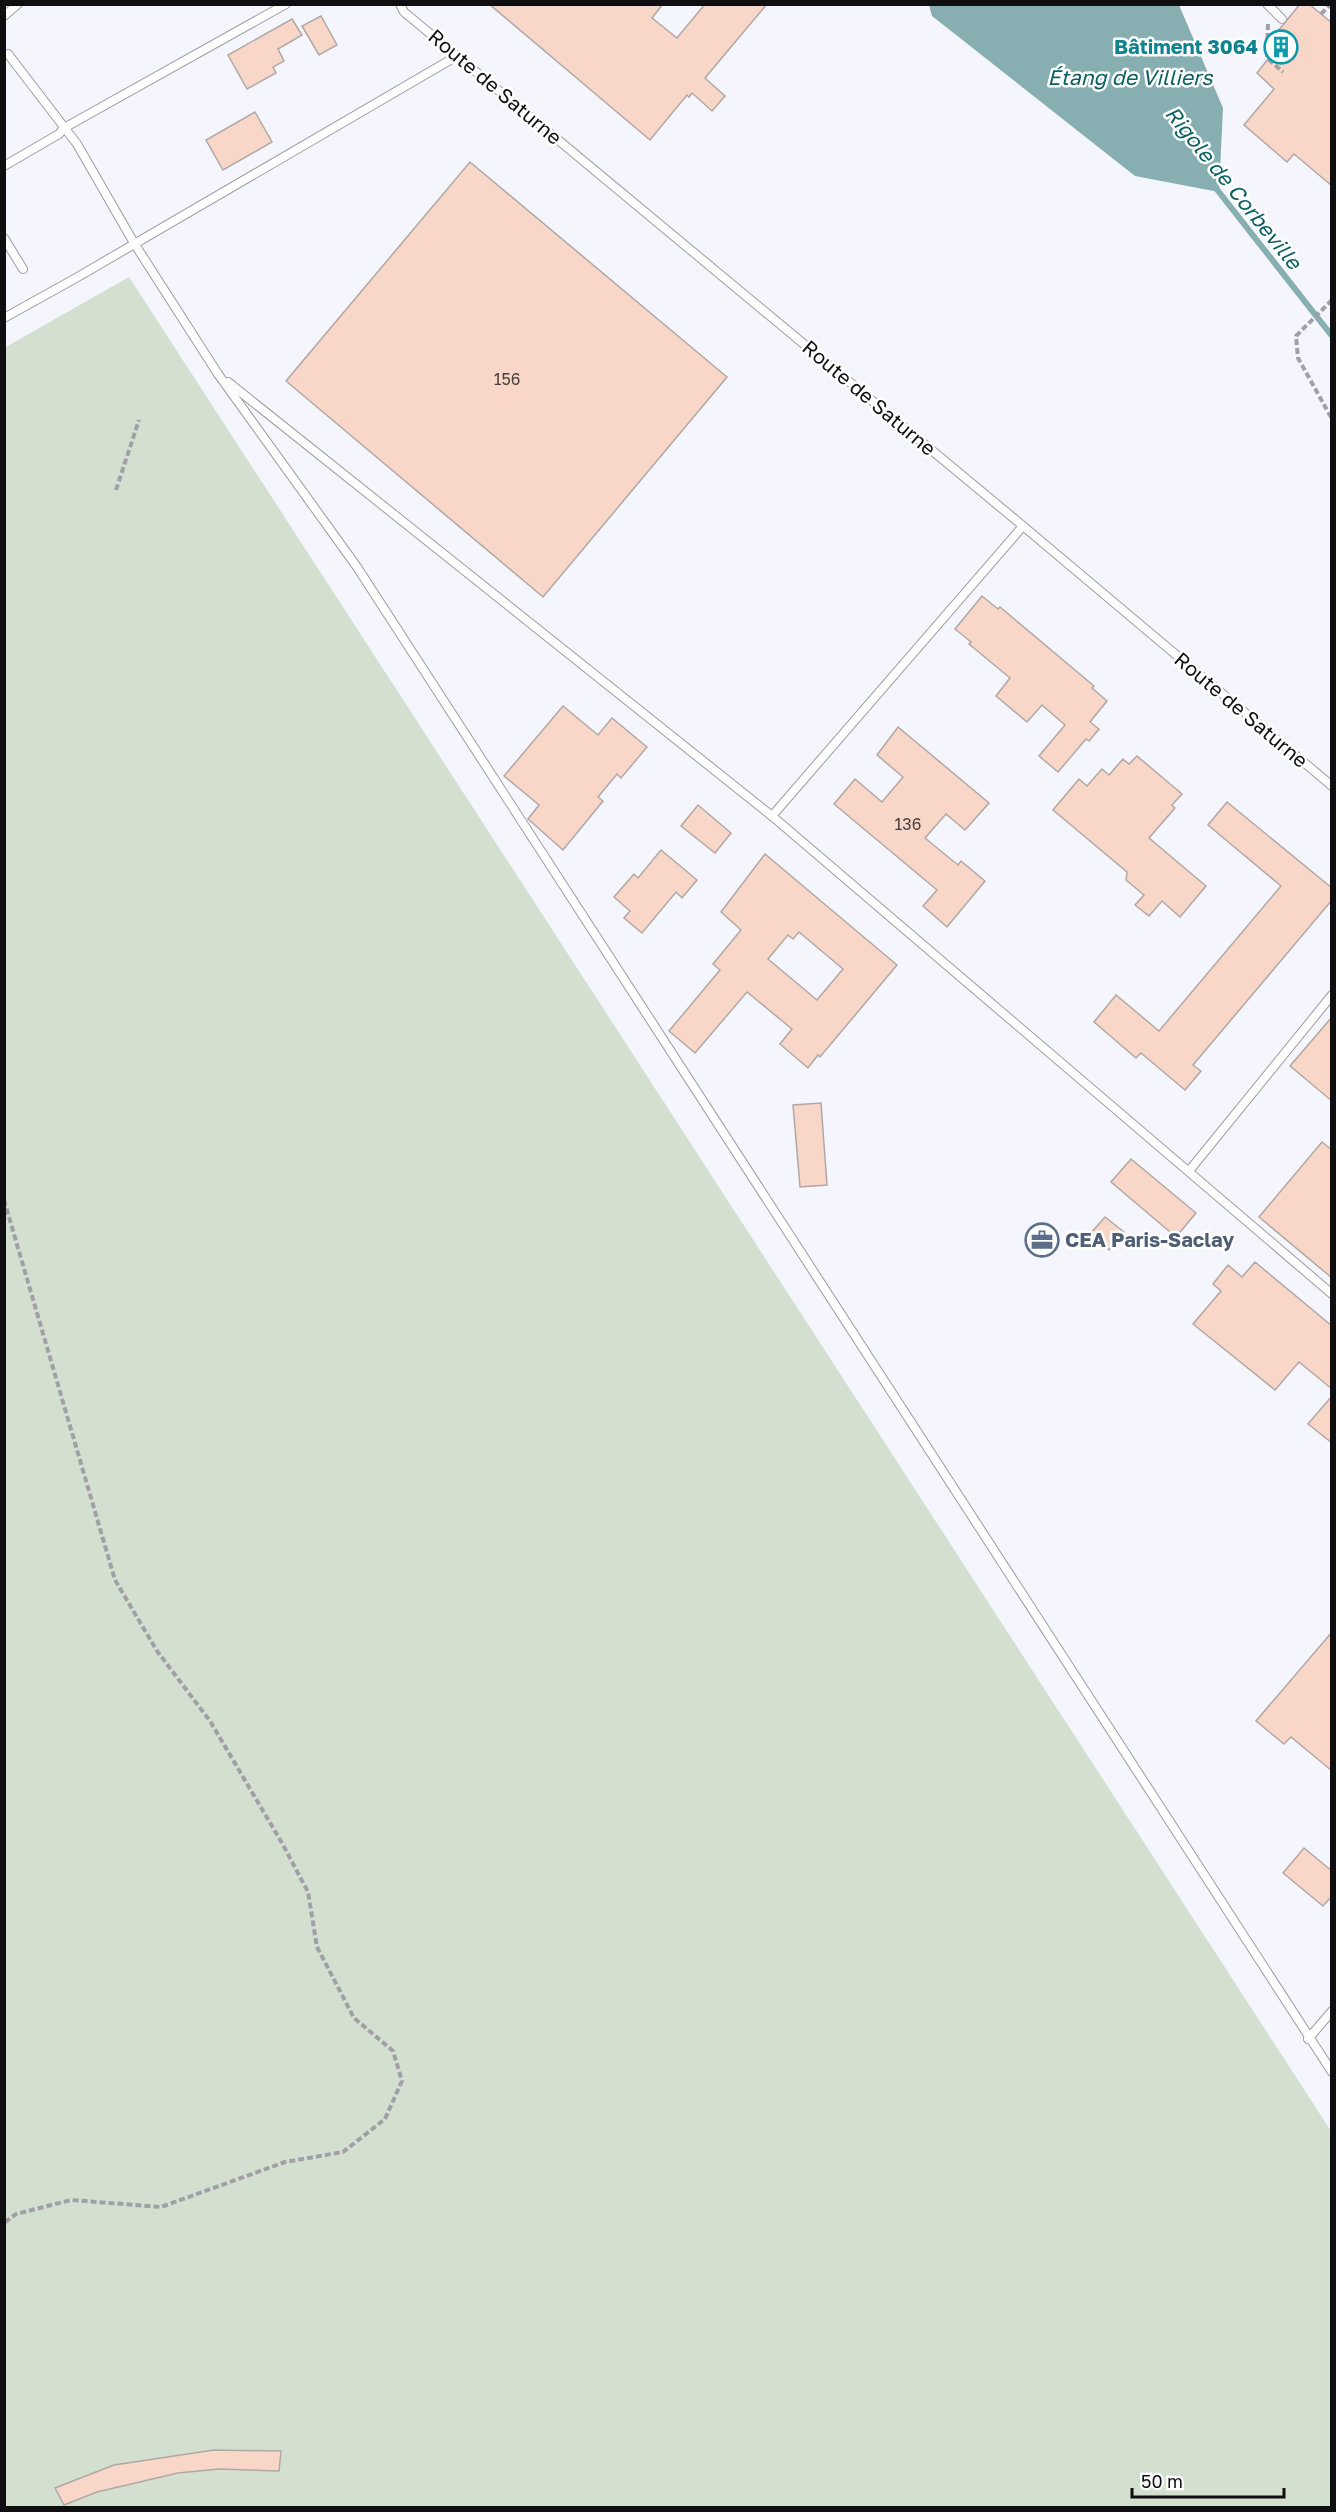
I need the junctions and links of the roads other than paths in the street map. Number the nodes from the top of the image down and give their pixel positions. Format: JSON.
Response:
{"nodes":[{"id":1,"x":18,"y":4,"type":"edge"},
{"id":2,"x":286,"y":4,"type":"edge"},
{"id":3,"x":1266,"y":4,"type":"edge"},
{"id":4,"x":402,"y":8,"type":"edge"},
{"id":5,"x":4,"y":16,"type":"edge"},
{"id":6,"x":1282,"y":19,"type":"dead end"},
{"id":7,"x":8,"y":54,"type":"dead end"},
{"id":8,"x":457,"y":56,"type":"junction"},
{"id":9,"x":64,"y":128,"type":"junction"},
{"id":10,"x":4,"y":166,"type":"edge"},
{"id":11,"x":4,"y":238,"type":"edge"},
{"id":12,"x":134,"y":243,"type":"junction"},
{"id":13,"x":23,"y":269,"type":"dead end"},
{"id":14,"x":4,"y":318,"type":"edge"},
{"id":15,"x":218,"y":374,"type":"junction"},
{"id":16,"x":1023,"y":526,"type":"junction"},
{"id":17,"x":1332,"y":786,"type":"edge"},
{"id":18,"x":772,"y":816,"type":"junction"},
{"id":19,"x":1332,"y":995,"type":"edge"},
{"id":20,"x":1189,"y":1171,"type":"junction"},
{"id":21,"x":1332,"y":1294,"type":"edge"},
{"id":22,"x":1332,"y":2011,"type":"edge"},
{"id":23,"x":1308,"y":2039,"type":"junction"},
{"id":24,"x":1332,"y":2072,"type":"edge"}],
"edges":[{"from":1,"to":5,"type":"lane"},
{"from":2,"to":9,"type":"lane"},
{"from":3,"to":6,"type":"lane"},
{"from":4,"to":8,"type":"lane","name":"Route de Saturne"},
{"from":7,"to":9,"type":"lane"},
{"from":8,"to":12,"type":"lane"},
{"from":8,"to":16,"type":"lane","name":"Route de Saturne"},
{"from":9,"to":10,"type":"lane"},
{"from":9,"to":12,"type":"lane"},
{"from":11,"to":13,"type":"lane"},
{"from":12,"to":14,"type":"lane"},
{"from":12,"to":15,"type":"lane"},
{"from":15,"to":18,"type":"lane"},
{"from":15,"to":23,"type":"lane"},
{"from":16,"to":17,"type":"lane","name":"Route de Saturne"},
{"from":16,"to":18,"type":"lane"},
{"from":18,"to":20,"type":"lane"},
{"from":19,"to":20,"type":"lane"},
{"from":20,"to":21,"type":"lane"},
{"from":22,"to":23,"type":"lane"},
{"from":23,"to":24,"type":"lane"}]}
